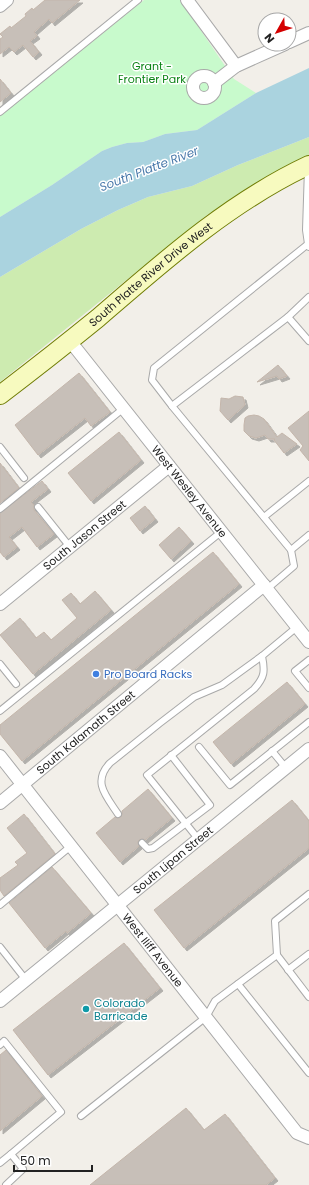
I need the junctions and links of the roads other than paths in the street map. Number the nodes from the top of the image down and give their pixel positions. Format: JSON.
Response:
{"nodes":[{"id":1,"x":7,"y":0,"type":"edge"},
{"id":2,"x":138,"y":0,"type":"edge"},
{"id":3,"x":187,"y":0,"type":"edge"},
{"id":4,"x":0,"y":6,"type":"edge"},
{"id":5,"x":309,"y":33,"type":"edge"},
{"id":6,"x":297,"y":38,"type":"edge"},
{"id":7,"x":267,"y":52,"type":"edge"},
{"id":8,"x":236,"y":66,"type":"junction"},
{"id":9,"x":214,"y":83,"type":"dead end"},
{"id":10,"x":0,"y":112,"type":"edge"},
{"id":11,"x":308,"y":165,"type":"edge"},
{"id":12,"x":309,"y":246,"type":"edge"},
{"id":13,"x":309,"y":297,"type":"edge"},
{"id":14,"x":288,"y":316,"type":"junction"},
{"id":15,"x":70,"y":340,"type":"junction"},
{"id":16,"x":309,"y":341,"type":"edge"},
{"id":17,"x":0,"y":395,"type":"edge"},
{"id":18,"x":172,"y":406,"type":"junction"},
{"id":19,"x":124,"y":408,"type":"junction"},
{"id":20,"x":0,"y":447,"type":"edge"},
{"id":21,"x":169,"y":466,"type":"junction"},
{"id":22,"x":24,"y":478,"type":"dead end"},
{"id":23,"x":309,"y":481,"type":"edge"},
{"id":24,"x":38,"y":507,"type":"dead end"},
{"id":25,"x":0,"y":509,"type":"edge"},
{"id":26,"x":264,"y":517,"type":"junction"},
{"id":27,"x":221,"y":532,"type":"junction"},
{"id":28,"x":309,"y":535,"type":"edge"},
{"id":29,"x":70,"y":547,"type":"junction"},
{"id":30,"x":291,"y":550,"type":"junction"},
{"id":31,"x":265,"y":587,"type":"junction"},
{"id":32,"x":0,"y":604,"type":"edge"},
{"id":33,"x":297,"y":627,"type":"junction"},
{"id":34,"x":309,"y":642,"type":"edge"},
{"id":35,"x":262,"y":656,"type":"junction"},
{"id":36,"x":309,"y":660,"type":"edge"},
{"id":37,"x":0,"y":664,"type":"edge"},
{"id":38,"x":16,"y":684,"type":"dead end"},
{"id":39,"x":309,"y":688,"type":"edge"},
{"id":40,"x":0,"y":711,"type":"edge"},
{"id":41,"x":309,"y":722,"type":"edge"},
{"id":42,"x":199,"y":747,"type":"dead end"},
{"id":43,"x":309,"y":749,"type":"edge"},
{"id":44,"x":272,"y":751,"type":"junction"},
{"id":45,"x":171,"y":755,"type":"junction"},
{"id":46,"x":0,"y":756,"type":"edge"},
{"id":47,"x":286,"y":768,"type":"junction"},
{"id":48,"x":22,"y":784,"type":"junction"},
{"id":49,"x":0,"y":803,"type":"edge"},
{"id":50,"x":118,"y":814,"type":"dead end"},
{"id":51,"x":186,"y":824,"type":"junction"},
{"id":52,"x":199,"y":840,"type":"junction"},
{"id":53,"x":142,"y":843,"type":"dead end"},
{"id":54,"x":72,"y":846,"type":"junction"},
{"id":55,"x":309,"y":894,"type":"edge"},
{"id":56,"x":0,"y":905,"type":"edge"},
{"id":57,"x":118,"y":906,"type":"junction"},
{"id":58,"x":0,"y":947,"type":"edge"},
{"id":59,"x":309,"y":954,"type":"edge"},
{"id":60,"x":277,"y":955,"type":"junction"},
{"id":61,"x":288,"y":970,"type":"junction"},
{"id":62,"x":26,"y":980,"type":"junction"},
{"id":63,"x":238,"y":984,"type":"junction"},
{"id":64,"x":309,"y":997,"type":"edge"},
{"id":65,"x":0,"y":1001,"type":"edge"},
{"id":66,"x":206,"y":1017,"type":"junction"},
{"id":67,"x":0,"y":1045,"type":"edge"},
{"id":68,"x":309,"y":1073,"type":"edge"},
{"id":69,"x":81,"y":1116,"type":"dead end"},
{"id":70,"x":297,"y":1133,"type":"junction"},
{"id":71,"x":309,"y":1138,"type":"edge"},
{"id":72,"x":309,"y":1149,"type":"edge"},
{"id":73,"x":11,"y":1154,"type":"junction"},
{"id":74,"x":0,"y":1163,"type":"edge"},
{"id":75,"x":6,"y":1185,"type":"edge"}],
"edges":[{"from":1,"to":4,"type":"street"},
{"from":2,"to":10,"type":"lane"},
{"from":3,"to":8,"type":"street"},
{"from":5,"to":6,"type":"street"},
{"from":7,"to":8,"type":"street"},
{"from":8,"to":9,"type":"street"},
{"from":11,"to":12,"type":"lane"},
{"from":11,"to":15,"type":"street","name":"South Platte River Drive West"},
{"from":12,"to":18,"type":"lane"},
{"from":13,"to":14,"type":"lane"},
{"from":14,"to":16,"type":"lane"},
{"from":14,"to":18,"type":"lane"},
{"from":15,"to":17,"type":"street","name":"South Platte River Drive West"},
{"from":15,"to":19,"type":"street","name":"West Wesley Avenue"},
{"from":18,"to":26,"type":"lane"},
{"from":19,"to":21,"type":"street","name":"West Wesley Avenue"},
{"from":19,"to":25,"type":"lane"},
{"from":20,"to":22,"type":"lane"},
{"from":21,"to":27,"type":"street","name":"West Wesley Avenue"},
{"from":21,"to":29,"type":"street","name":"South Jason Street"},
{"from":23,"to":26,"type":"lane"},
{"from":24,"to":29,"type":"lane"},
{"from":26,"to":30,"type":"lane"},
{"from":27,"to":31,"type":"street","name":"West Wesley Avenue"},
{"from":27,"to":40,"type":"lane"},
{"from":28,"to":30,"type":"lane"},
{"from":29,"to":32,"type":"street","name":"South Jason Street"},
{"from":30,"to":31,"type":"lane"},
{"from":31,"to":33,"type":"street","name":"West Wesley Avenue"},
{"from":31,"to":48,"type":"street","name":"South Kalamath Street"},
{"from":33,"to":34,"type":"street","name":"West Wesley Avenue"},
{"from":33,"to":35,"type":"lane"},
{"from":35,"to":45,"type":"lane"},
{"from":35,"to":50,"type":"lane"},
{"from":36,"to":39,"type":"lane"},
{"from":37,"to":38,"type":"lane"},
{"from":41,"to":44,"type":"lane"},
{"from":42,"to":44,"type":"lane"},
{"from":43,"to":47,"type":"street","name":"South Lipan Street"},
{"from":44,"to":47,"type":"lane"},
{"from":45,"to":51,"type":"lane"},
{"from":45,"to":51,"type":"lane"},
{"from":46,"to":48,"type":"street","name":"West Iliff Avenue"},
{"from":47,"to":52,"type":"street","name":"South Lipan Street"},
{"from":48,"to":49,"type":"street","name":"South Kalamath Street"},
{"from":48,"to":54,"type":"street","name":"West Iliff Avenue"},
{"from":51,"to":52,"type":"lane"},
{"from":51,"to":53,"type":"lane"},
{"from":52,"to":57,"type":"street","name":"South Lipan Street"},
{"from":54,"to":56,"type":"lane"},
{"from":54,"to":57,"type":"street","name":"West Iliff Avenue"},
{"from":55,"to":60,"type":"lane"},
{"from":57,"to":62,"type":"street","name":"South Lipan Street"},
{"from":57,"to":66,"type":"street","name":"West Iliff Avenue"},
{"from":58,"to":62,"type":"lane"},
{"from":59,"to":61,"type":"lane"},
{"from":60,"to":61,"type":"lane"},
{"from":60,"to":63,"type":"lane"},
{"from":61,"to":64,"type":"lane"},
{"from":62,"to":65,"type":"street","name":"South Lipan Street"},
{"from":63,"to":66,"type":"lane"},
{"from":63,"to":68,"type":"lane"},
{"from":66,"to":69,"type":"lane"},
{"from":66,"to":70,"type":"street","name":"West Iliff Avenue"},
{"from":67,"to":73,"type":"lane"},
{"from":70,"to":71,"type":"street","name":"West Iliff Avenue"},
{"from":70,"to":72,"type":"street"},
{"from":73,"to":74,"type":"lane"},
{"from":73,"to":75,"type":"lane"}]}
